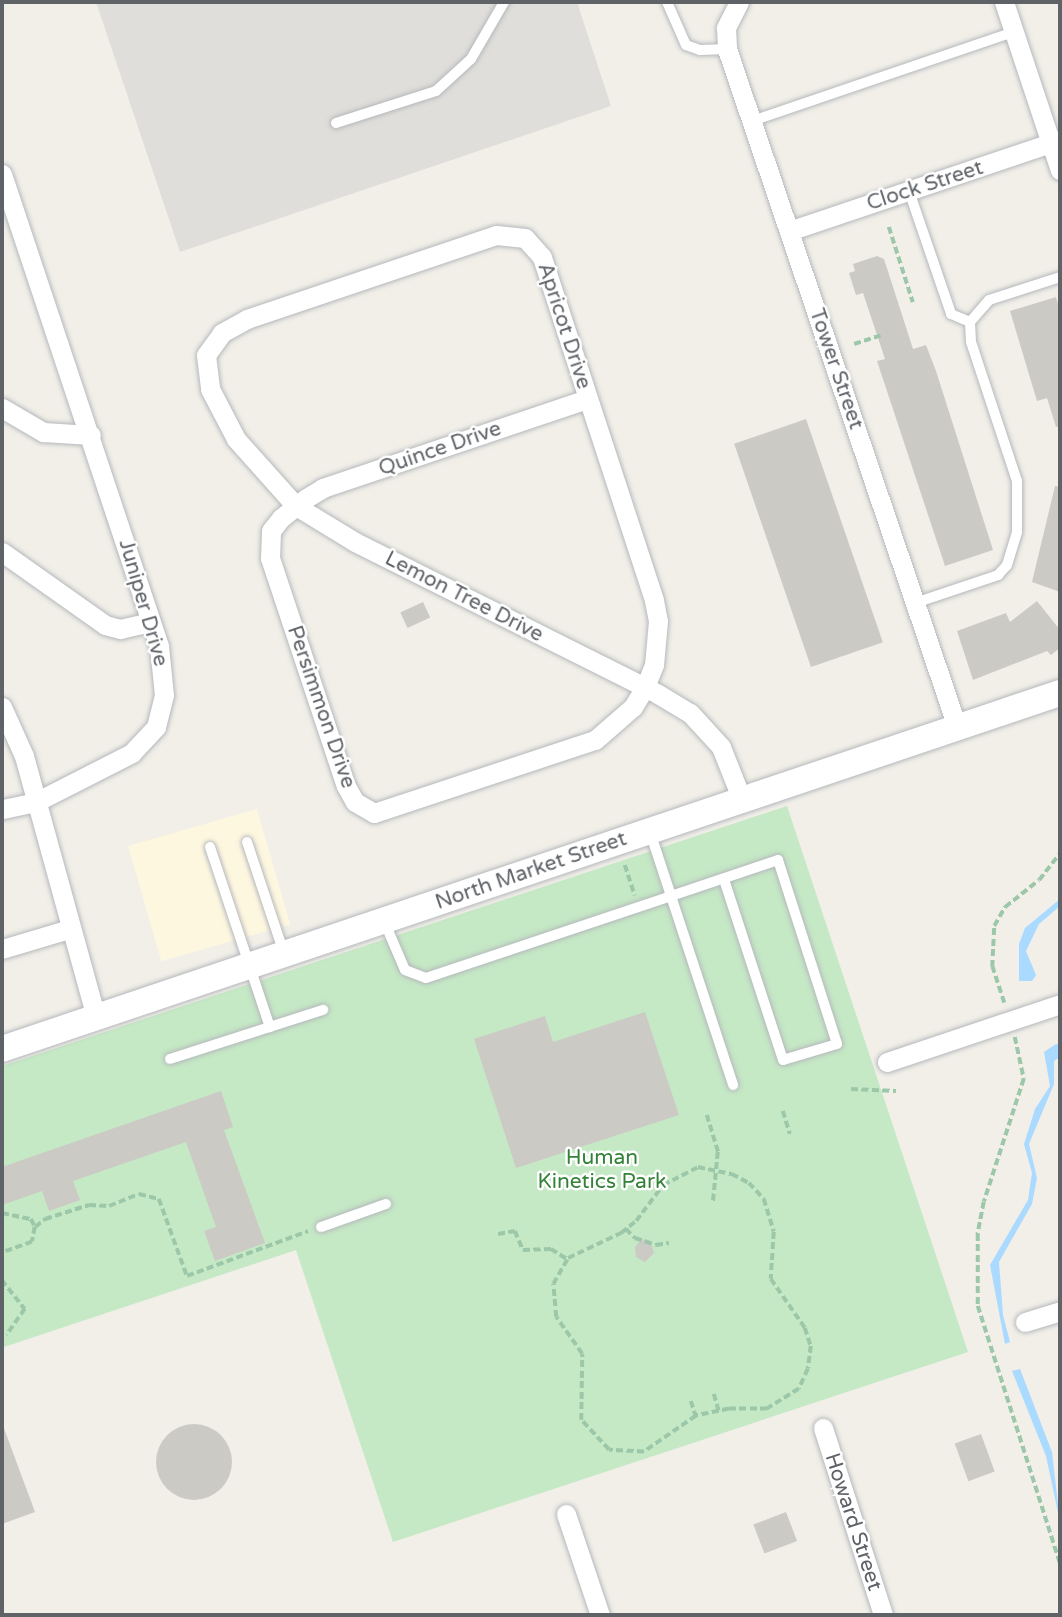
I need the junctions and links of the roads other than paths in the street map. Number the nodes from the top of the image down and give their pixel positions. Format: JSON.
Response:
{"nodes":[{"id":1,"x":504,"y":2,"type":"edge"},
{"id":2,"x":667,"y":2,"type":"edge"},
{"id":3,"x":1004,"y":2,"type":"edge"},
{"id":4,"x":735,"y":6,"type":"edge"},
{"id":5,"x":1014,"y":32,"type":"junction"},
{"id":6,"x":727,"y":49,"type":"junction"},
{"id":7,"x":752,"y":121,"type":"junction"},
{"id":8,"x":336,"y":123,"type":"dead end"},
{"id":9,"x":1056,"y":142,"type":"edge"},
{"id":10,"x":1060,"y":170,"type":"edge"},
{"id":11,"x":2,"y":174,"type":"edge"},
{"id":12,"x":909,"y":191,"type":"junction"},
{"id":13,"x":789,"y":231,"type":"junction"},
{"id":14,"x":1060,"y":277,"type":"edge"},
{"id":15,"x":970,"y":322,"type":"junction"},
{"id":16,"x":205,"y":370,"type":"joint"},
{"id":17,"x":587,"y":399,"type":"junction"},
{"id":18,"x":2,"y":408,"type":"edge"},
{"id":19,"x":91,"y":435,"type":"junction"},
{"id":20,"x":296,"y":506,"type":"junction"},
{"id":21,"x":2,"y":552,"type":"edge"},
{"id":22,"x":915,"y":603,"type":"junction"},
{"id":23,"x":150,"y":622,"type":"junction"},
{"id":24,"x":645,"y":687,"type":"junction"},
{"id":25,"x":1060,"y":693,"type":"edge"},
{"id":26,"x":2,"y":707,"type":"edge"},
{"id":27,"x":957,"y":727,"type":"junction"},
{"id":28,"x":742,"y":800,"type":"junction"},
{"id":29,"x":36,"y":802,"type":"junction"},
{"id":30,"x":2,"y":809,"type":"edge"},
{"id":31,"x":650,"y":831,"type":"junction"},
{"id":32,"x":247,"y":842,"type":"dead end"},
{"id":33,"x":210,"y":847,"type":"dead end"},
{"id":34,"x":724,"y":879,"type":"junction"},
{"id":35,"x":671,"y":896,"type":"junction"},
{"id":36,"x":384,"y":921,"type":"junction"},
{"id":37,"x":69,"y":929,"type":"junction"},
{"id":38,"x":2,"y":949,"type":"edge"},
{"id":39,"x":284,"y":954,"type":"junction"},
{"id":40,"x":249,"y":965,"type":"junction"},
{"id":41,"x":1060,"y":1004,"type":"edge"},
{"id":42,"x":323,"y":1010,"type":"dead end"},
{"id":43,"x":96,"y":1017,"type":"junction"},
{"id":44,"x":270,"y":1027,"type":"junction"},
{"id":45,"x":2,"y":1049,"type":"edge"},
{"id":46,"x":170,"y":1059,"type":"dead end"},
{"id":47,"x":887,"y":1062,"type":"dead end"},
{"id":48,"x":733,"y":1085,"type":"dead end"},
{"id":49,"x":386,"y":1204,"type":"dead end"},
{"id":50,"x":321,"y":1227,"type":"road end"},
{"id":51,"x":1060,"y":1311,"type":"edge"},
{"id":52,"x":1025,"y":1322,"type":"dead end"},
{"id":53,"x":823,"y":1428,"type":"dead end"},
{"id":54,"x":566,"y":1514,"type":"dead end"},
{"id":55,"x":600,"y":1615,"type":"edge"},
{"id":56,"x":883,"y":1615,"type":"edge"}],
"edges":[{"from":1,"to":8,"type":"lane"},
{"from":2,"to":6,"type":"lane"},
{"from":3,"to":5,"type":"street"},
{"from":4,"to":6,"type":"street","name":"Tower Street"},
{"from":5,"to":7,"type":"lane"},
{"from":5,"to":9,"type":"street"},
{"from":6,"to":7,"type":"street","name":"Tower Street"},
{"from":7,"to":13,"type":"street","name":"Tower Street"},
{"from":9,"to":10,"type":"street"},
{"from":9,"to":12,"type":"street","name":"Clock Street"},
{"from":11,"to":19,"type":"street","name":"Juniper Drive"},
{"from":12,"to":13,"type":"street","name":"Clock Street"},
{"from":12,"to":15,"type":"lane"},
{"from":13,"to":22,"type":"street","name":"Tower Street"},
{"from":14,"to":15,"type":"lane"},
{"from":15,"to":22,"type":"lane"},
{"from":16,"to":17,"type":"street","name":"Apricot Drive"},
{"from":16,"to":20,"type":"street","name":"Lemon Tree Drive"},
{"from":17,"to":20,"type":"street","name":"Quince Drive"},
{"from":17,"to":24,"type":"street","name":"Apricot Drive"},
{"from":18,"to":19,"type":"street"},
{"from":19,"to":23,"type":"street","name":"Juniper Drive"},
{"from":20,"to":24,"type":"street","name":"Lemon Tree Drive"},
{"from":20,"to":24,"type":"street","name":"Persimmon Drive"},
{"from":21,"to":23,"type":"street"},
{"from":22,"to":27,"type":"street","name":"Tower Street"},
{"from":23,"to":29,"type":"street","name":"Juniper Drive"},
{"from":24,"to":28,"type":"street","name":"Lemon Tree Drive"},
{"from":25,"to":27,"type":"main road","name":"North Market Street"},
{"from":26,"to":29,"type":"street"},
{"from":27,"to":28,"type":"main road","name":"North Market Street"},
{"from":28,"to":31,"type":"main road","name":"North Market Street"},
{"from":29,"to":30,"type":"street","name":"Juniper Drive"},
{"from":29,"to":37,"type":"street"},
{"from":31,"to":35,"type":"lane"},
{"from":31,"to":36,"type":"main road","name":"North Market Street"},
{"from":32,"to":39,"type":"lane"},
{"from":33,"to":40,"type":"lane"},
{"from":34,"to":34,"type":"lane"},
{"from":34,"to":35,"type":"lane"},
{"from":35,"to":36,"type":"lane"},
{"from":35,"to":48,"type":"lane"},
{"from":36,"to":39,"type":"main road","name":"North Market Street"},
{"from":37,"to":38,"type":"street"},
{"from":37,"to":43,"type":"street"},
{"from":39,"to":40,"type":"main road","name":"North Market Street"},
{"from":40,"to":43,"type":"main road","name":"North Market Street"},
{"from":40,"to":44,"type":"lane"},
{"from":41,"to":47,"type":"street"},
{"from":42,"to":44,"type":"lane"},
{"from":43,"to":45,"type":"main road","name":"North Market Street"},
{"from":44,"to":46,"type":"lane"},
{"from":49,"to":50,"type":"lane"},
{"from":51,"to":52,"type":"street"},
{"from":53,"to":56,"type":"street","name":"Howard Street"},
{"from":54,"to":55,"type":"street"}]}
